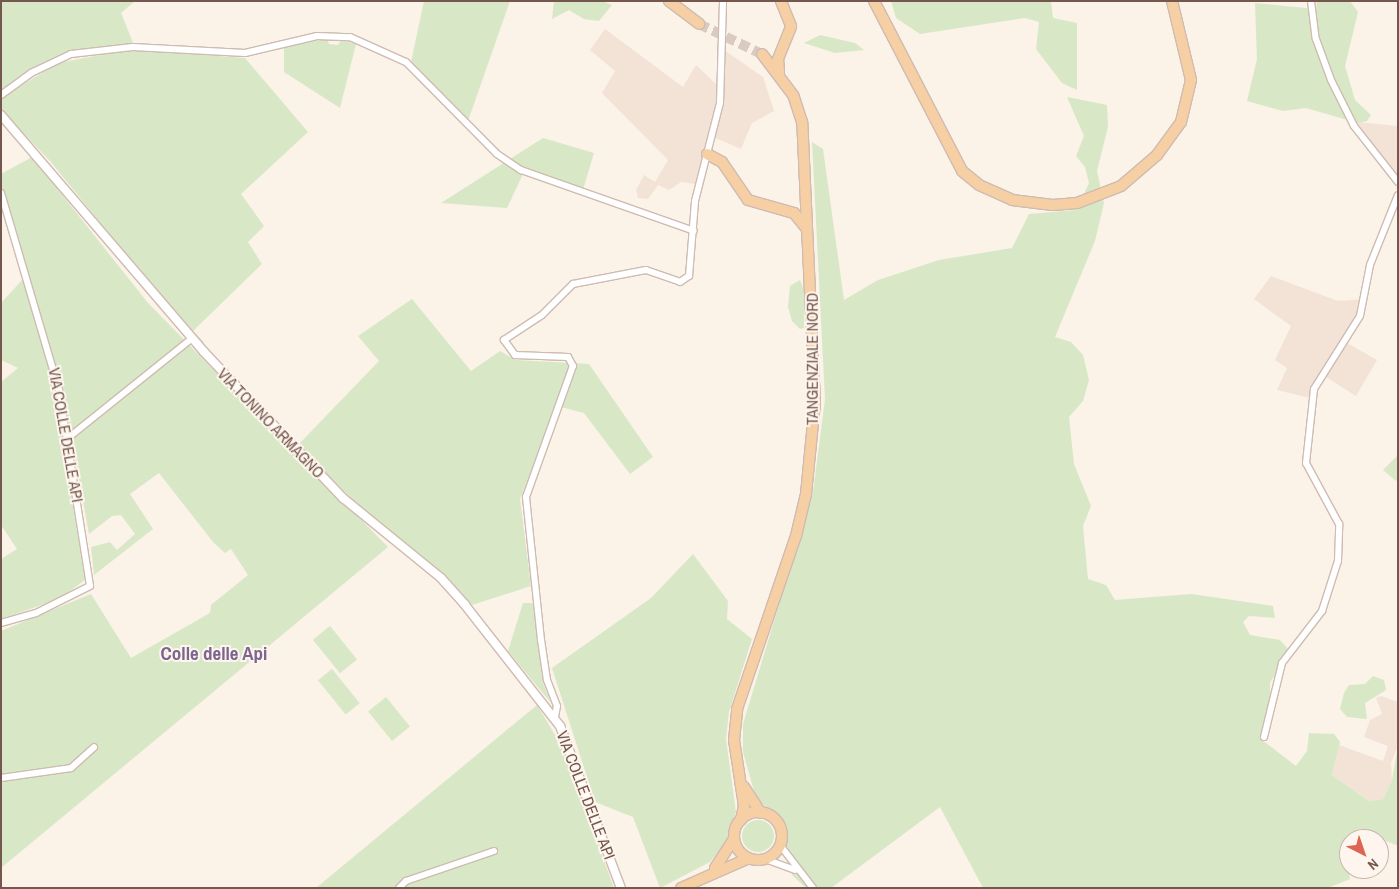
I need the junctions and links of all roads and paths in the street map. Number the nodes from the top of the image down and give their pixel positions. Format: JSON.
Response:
{"nodes":[{"id":1,"x":669,"y":1,"type":"edge"},
{"id":2,"x":723,"y":1,"type":"edge"},
{"id":3,"x":781,"y":1,"type":"edge"},
{"id":4,"x":874,"y":1,"type":"edge"},
{"id":5,"x":1172,"y":1,"type":"edge"},
{"id":6,"x":1311,"y":1,"type":"edge"},
{"id":7,"x":699,"y":24,"type":"tunnel mouth"},
{"id":8,"x":780,"y":52,"type":"junction"},
{"id":9,"x":779,"y":72,"type":"junction"},
{"id":10,"x":1,"y":95,"type":"edge"},
{"id":11,"x":1,"y":115,"type":"edge"},
{"id":12,"x":707,"y":154,"type":"junction"},
{"id":13,"x":1398,"y":182,"type":"edge"},
{"id":14,"x":806,"y":189,"type":"junction"},
{"id":15,"x":1,"y":193,"type":"edge"},
{"id":16,"x":1398,"y":195,"type":"edge"},
{"id":17,"x":786,"y":211,"type":"junction"},
{"id":18,"x":694,"y":231,"type":"junction"},
{"id":19,"x":808,"y":231,"type":"junction"},
{"id":20,"x":192,"y":339,"type":"junction"},
{"id":21,"x":68,"y":438,"type":"junction"},
{"id":22,"x":1,"y":624,"type":"edge"},
{"id":23,"x":555,"y":717,"type":"junction"},
{"id":24,"x":1264,"y":737,"type":"dead end"},
{"id":25,"x":94,"y":747,"type":"dead end"},
{"id":26,"x":1,"y":778,"type":"edge"},
{"id":27,"x":742,"y":784,"type":"junction"},
{"id":28,"x":761,"y":812,"type":"junction"},
{"id":29,"x":740,"y":820,"type":"junction"},
{"id":30,"x":734,"y":839,"type":"junction"},
{"id":31,"x":780,"y":845,"type":"junction"},
{"id":32,"x":494,"y":851,"type":"dead end"},
{"id":33,"x":749,"y":858,"type":"junction"},
{"id":34,"x":765,"y":859,"type":"junction"},
{"id":35,"x":713,"y":871,"type":"junction"},
{"id":36,"x":796,"y":871,"type":"junction"},
{"id":37,"x":616,"y":875,"type":"junction"},
{"id":38,"x":399,"y":888,"type":"edge"},
{"id":39,"x":620,"y":888,"type":"edge"},
{"id":40,"x":626,"y":888,"type":"edge"},
{"id":41,"x":681,"y":888,"type":"edge"},
{"id":42,"x":813,"y":888,"type":"edge"}],
"edges":[{"from":1,"to":7,"type":"main road"},
{"from":2,"to":12,"type":"street"},
{"from":3,"to":8,"type":"main road"},
{"from":4,"to":5,"type":"main road"},
{"from":6,"to":13,"type":"street"},
{"from":8,"to":9,"type":"main road"},
{"from":8,"to":9,"type":"main road","name":"TANGENZIALE NORD"},
{"from":9,"to":14,"type":"main road","name":"TANGENZIALE NORD"},
{"from":10,"to":18,"type":"street"},
{"from":11,"to":20,"type":"street","name":"VIA TONINO ARMAGNO"},
{"from":12,"to":17,"type":"main road"},
{"from":12,"to":18,"type":"street"},
{"from":14,"to":17,"type":"main road"},
{"from":14,"to":19,"type":"main road","name":"TANGENZIALE NORD"},
{"from":15,"to":21,"type":"street","name":"VIA COLLE DELLE API"},
{"from":16,"to":24,"type":"street"},
{"from":17,"to":19,"type":"main road"},
{"from":18,"to":23,"type":"street"},
{"from":19,"to":27,"type":"main road","name":"TANGENZIALE NORD"},
{"from":20,"to":21,"type":"street"},
{"from":20,"to":23,"type":"street","name":"VIA TONINO ARMAGNO"},
{"from":21,"to":22,"type":"street","name":"VIA COLLE DELLE API"},
{"from":23,"to":37,"type":"street","name":"VIA COLLE DELLE API"},
{"from":25,"to":26,"type":"street"},
{"from":27,"to":28,"type":"main road","name":"TANGENZIALE NORD"},
{"from":27,"to":29,"type":"main road","name":"TANGENZIALE NORD"},
{"from":28,"to":29,"type":"main road"},
{"from":28,"to":31,"type":"main road"},
{"from":29,"to":30,"type":"main road"},
{"from":30,"to":33,"type":"main road"},
{"from":30,"to":35,"type":"main road"},
{"from":31,"to":34,"type":"main road"},
{"from":31,"to":36,"type":"street"},
{"from":32,"to":38,"type":"street"},
{"from":33,"to":34,"type":"main road"},
{"from":33,"to":35,"type":"main road"},
{"from":34,"to":36,"type":"street"},
{"from":35,"to":41,"type":"main road"},
{"from":36,"to":42,"type":"street"},
{"from":37,"to":39,"type":"street","name":"VIA COLLE DELLE API"},
{"from":37,"to":40,"type":"street","name":"VIA COLLE DELLE API"}]}
